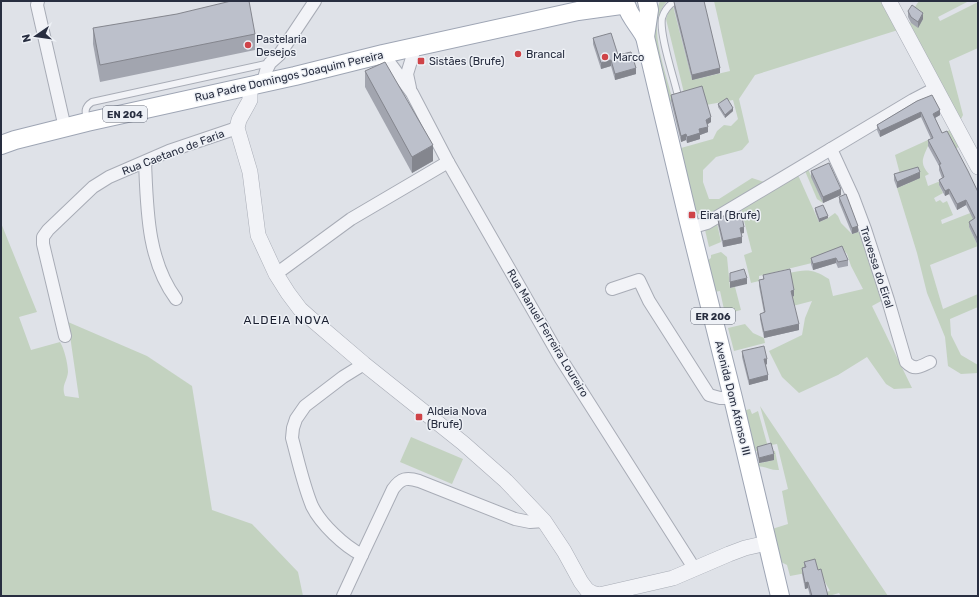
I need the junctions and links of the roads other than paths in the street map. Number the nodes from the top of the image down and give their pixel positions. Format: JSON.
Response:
{"nodes":[{"id":1,"x":38,"y":1,"type":"edge"},
{"id":2,"x":315,"y":1,"type":"edge"},
{"id":3,"x":647,"y":1,"type":"edge"},
{"id":4,"x":675,"y":1,"type":"edge"},
{"id":5,"x":889,"y":1,"type":"edge"},
{"id":6,"x":622,"y":4,"type":"edge"},
{"id":7,"x":584,"y":6,"type":"edge"},
{"id":8,"x":645,"y":37,"type":"junction"},
{"id":9,"x":415,"y":48,"type":"junction"},
{"id":10,"x":383,"y":54,"type":"junction"},
{"id":11,"x":270,"y":63,"type":"junction"},
{"id":12,"x":285,"y":77,"type":"junction"},
{"id":13,"x":257,"y":83,"type":"junction"},
{"id":14,"x":936,"y":88,"type":"junction"},
{"id":15,"x":677,"y":92,"type":"edge"},
{"id":16,"x":412,"y":93,"type":"junction"},
{"id":17,"x":87,"y":122,"type":"junction"},
{"id":18,"x":65,"y":128,"type":"junction"},
{"id":19,"x":237,"y":128,"type":"junction"},
{"id":20,"x":1,"y":145,"type":"edge"},
{"id":21,"x":831,"y":149,"type":"junction"},
{"id":22,"x":145,"y":162,"type":"junction"},
{"id":23,"x":448,"y":162,"type":"junction"},
{"id":24,"x":978,"y":167,"type":"edge"},
{"id":25,"x":690,"y":228,"type":"junction"},
{"id":26,"x":276,"y":274,"type":"junction"},
{"id":27,"x":612,"y":289,"type":"dead end"},
{"id":28,"x":176,"y":299,"type":"dead end"},
{"id":29,"x":66,"y":336,"type":"dead end"},
{"id":30,"x":930,"y":362,"type":"dead end"},
{"id":31,"x":364,"y":364,"type":"junction"},
{"id":32,"x":733,"y":398,"type":"junction"},
{"id":33,"x":544,"y":521,"type":"junction"},
{"id":34,"x":767,"y":543,"type":"junction"},
{"id":35,"x":362,"y":555,"type":"junction"},
{"id":36,"x":694,"y":568,"type":"junction"},
{"id":37,"x":343,"y":596,"type":"edge"},
{"id":38,"x":780,"y":596,"type":"edge"}],
"edges":[{"from":1,"to":18,"type":"street"},
{"from":2,"to":11,"type":"street"},
{"from":3,"to":6,"type":"main road","number":"EN 204"},
{"from":3,"to":8,"type":"main road","name":"Avenida Dom Afonso III","number":"ER 206"},
{"from":4,"to":15,"type":"lane"},
{"from":5,"to":14,"type":"street"},
{"from":6,"to":7,"type":"main road","name":"Rua Padre Domingos Joaquim Pereira","number":"EN 204"},
{"from":6,"to":8,"type":"main road","name":"Avenida Dom Afonso III","number":"ER 206"},
{"from":7,"to":9,"type":"main road","name":"Rua Padre Domingos Joaquim Pereira","number":"EN 204"},
{"from":8,"to":25,"type":"main road","name":"Avenida Dom Afonso III","number":"ER 206"},
{"from":9,"to":10,"type":"main road","name":"Rua Padre Domingos Joaquim Pereira","number":"EN 204"},
{"from":9,"to":16,"type":"street","name":"Rua Manuel Ferreira Loureiro"},
{"from":10,"to":12,"type":"main road","name":"Rua Padre Domingos Joaquim Pereira","number":"EN 204"},
{"from":10,"to":16,"type":"street","name":"Rua Manuel Ferreira Loureiro"},
{"from":11,"to":12,"type":"street"},
{"from":11,"to":13,"type":"street"},
{"from":11,"to":17,"type":"lane"},
{"from":12,"to":13,"type":"main road","name":"Rua Padre Domingos Joaquim Pereira","number":"EN 204"},
{"from":13,"to":17,"type":"main road","name":"Rua Padre Domingos Joaquim Pereira","number":"EN 204"},
{"from":13,"to":19,"type":"street"},
{"from":14,"to":21,"type":"street"},
{"from":14,"to":24,"type":"street"},
{"from":16,"to":23,"type":"street","name":"Rua Manuel Ferreira Loureiro"},
{"from":17,"to":18,"type":"main road","name":"Rua Padre Domingos Joaquim Pereira","number":"EN 204"},
{"from":18,"to":20,"type":"main road","name":"Rua Padre Domingos Joaquim Pereira","number":"EN 204"},
{"from":19,"to":22,"type":"street","name":"Rua Caetano de Faria"},
{"from":19,"to":26,"type":"street"},
{"from":21,"to":25,"type":"street"},
{"from":21,"to":30,"type":"street","name":"Travessa do Eiral"},
{"from":22,"to":28,"type":"street"},
{"from":22,"to":29,"type":"street","name":"Rua Caetano de Faria"},
{"from":23,"to":26,"type":"street"},
{"from":23,"to":36,"type":"street","name":"Rua Manuel Ferreira Loureiro"},
{"from":25,"to":32,"type":"main road","name":"Avenida Dom Afonso III","number":"ER 206"},
{"from":26,"to":31,"type":"street"},
{"from":27,"to":32,"type":"street"},
{"from":31,"to":33,"type":"street"},
{"from":31,"to":35,"type":"street"},
{"from":32,"to":34,"type":"main road","name":"Avenida Dom Afonso III","number":"ER 206"},
{"from":33,"to":35,"type":"street"},
{"from":33,"to":36,"type":"street"},
{"from":34,"to":36,"type":"street"},
{"from":34,"to":38,"type":"main road","name":"Avenida Dom Afonso III","number":"ER 206"},
{"from":35,"to":37,"type":"street"}]}
